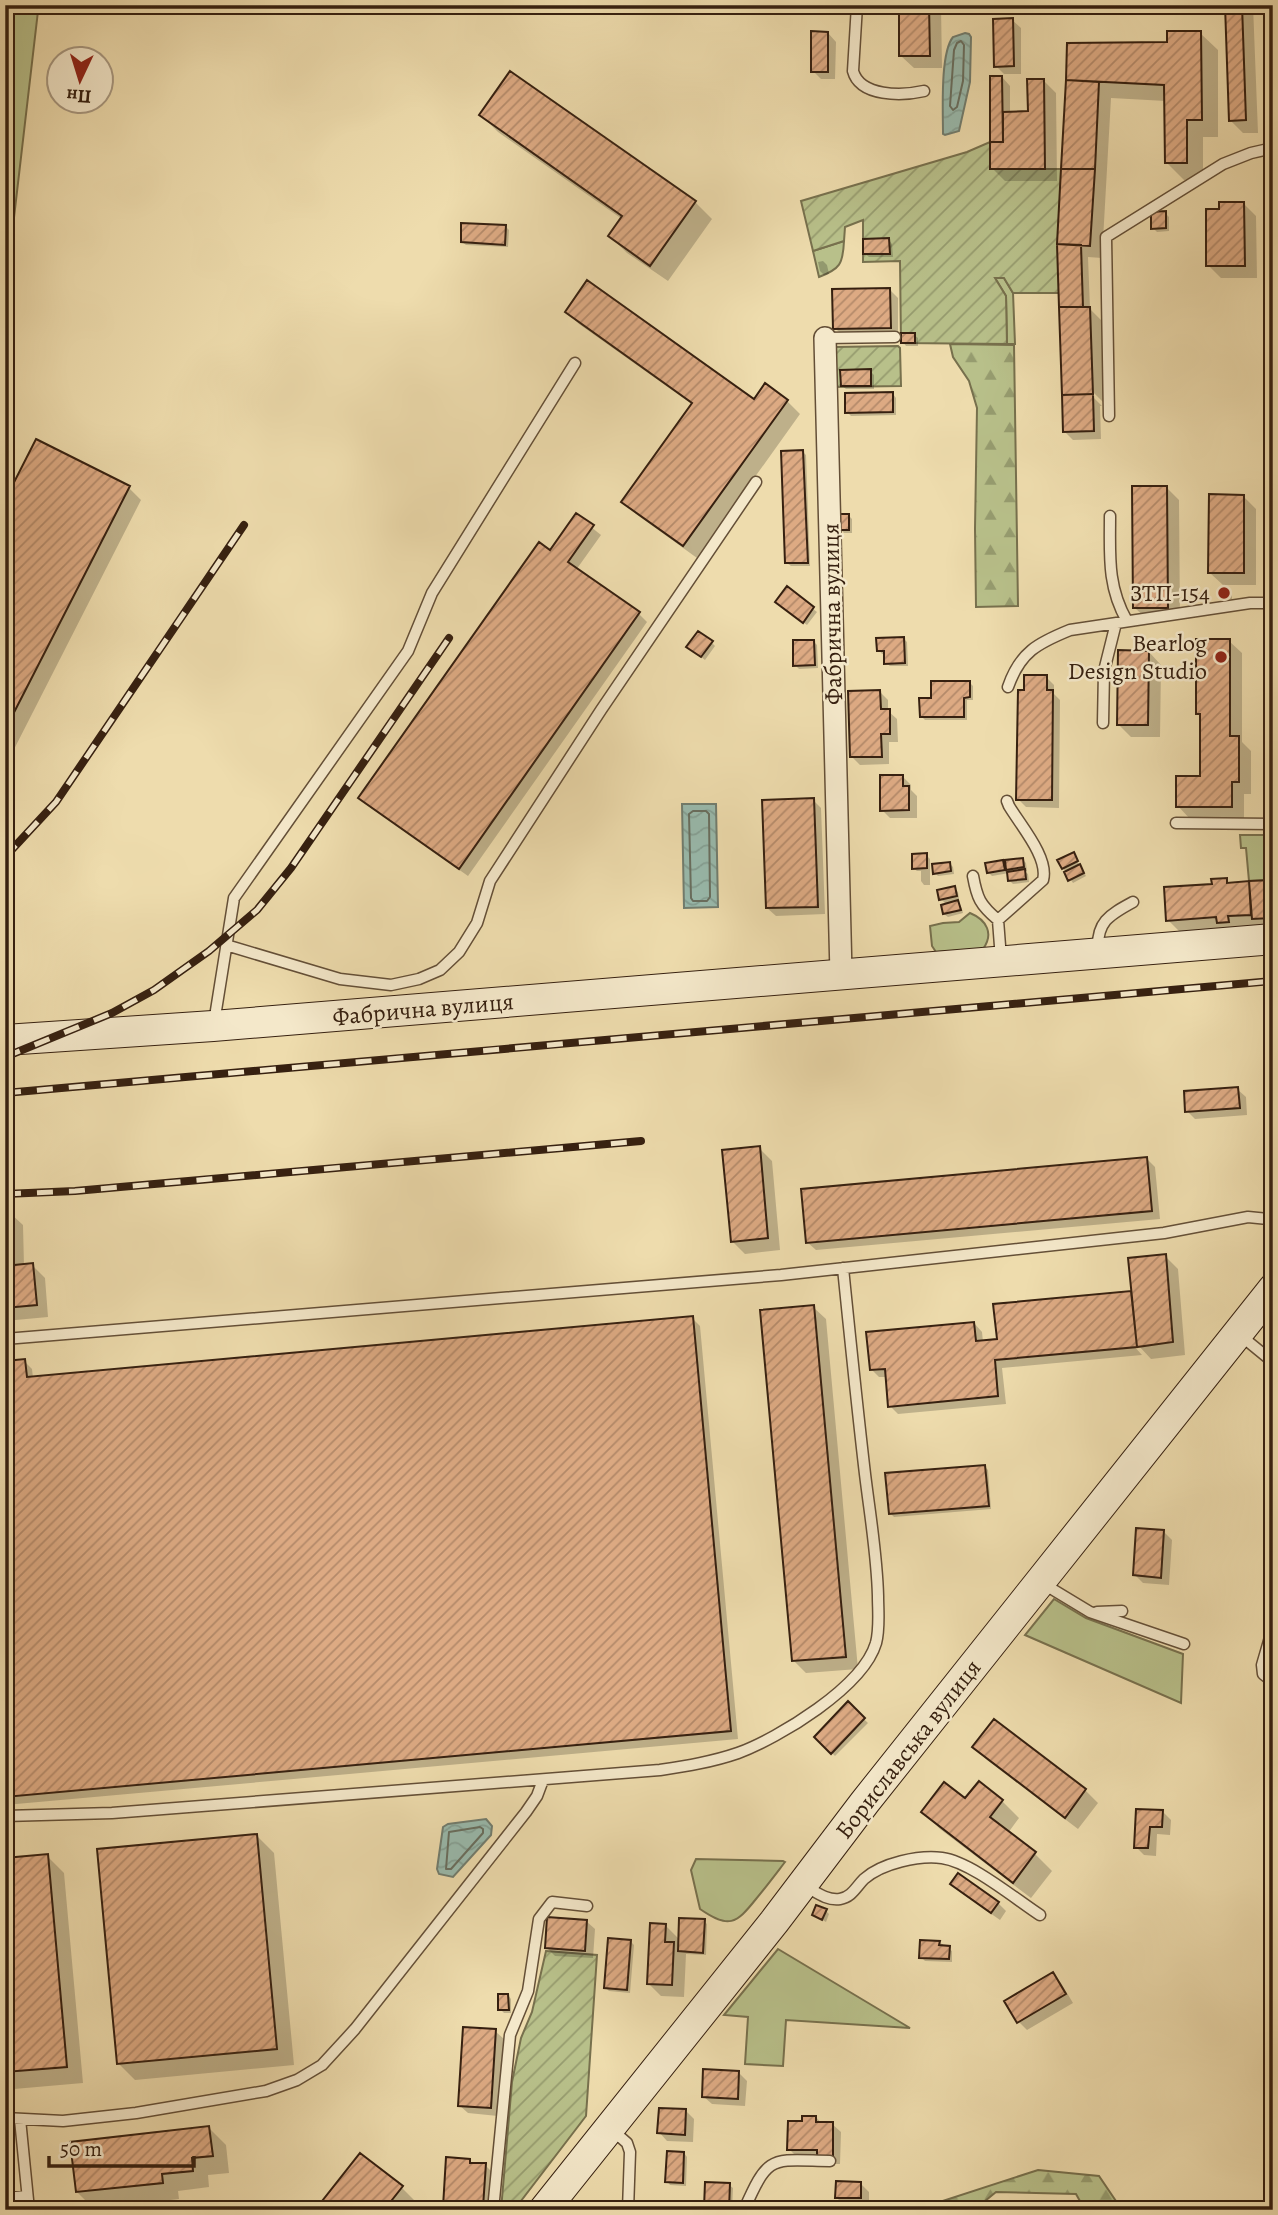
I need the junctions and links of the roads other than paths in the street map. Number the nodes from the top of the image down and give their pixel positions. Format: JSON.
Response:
{"nodes":[{"id":1,"x":857,"y":5,"type":"edge"},
{"id":2,"x":924,"y":91,"type":"dead end"},
{"id":3,"x":1273,"y":148,"type":"edge"},
{"id":4,"x":895,"y":337,"type":"dead end"},
{"id":5,"x":825,"y":338,"type":"joint"},
{"id":6,"x":575,"y":363,"type":"dead end"},
{"id":7,"x":1108,"y":416,"type":"dead end"},
{"id":8,"x":756,"y":482,"type":"dead end"},
{"id":9,"x":1110,"y":516,"type":"dead end"},
{"id":10,"x":1273,"y":603,"type":"edge"},
{"id":11,"x":1121,"y":622,"type":"junction"},
{"id":12,"x":1008,"y":687,"type":"dead end"},
{"id":13,"x":1103,"y":723,"type":"dead end"},
{"id":14,"x":1007,"y":801,"type":"dead end"},
{"id":15,"x":1176,"y":823,"type":"dead end"},
{"id":16,"x":1273,"y":824,"type":"edge"},
{"id":17,"x":972,"y":876,"type":"dead end"},
{"id":18,"x":1133,"y":902,"type":"dead end"},
{"id":19,"x":998,"y":920,"type":"junction"},
{"id":20,"x":1273,"y":939,"type":"edge"},
{"id":21,"x":226,"y":944,"type":"junction"},
{"id":22,"x":1098,"y":953,"type":"junction"},
{"id":23,"x":1001,"y":962,"type":"junction"},
{"id":24,"x":841,"y":974,"type":"junction"},
{"id":25,"x":213,"y":1026,"type":"junction"},
{"id":26,"x":5,"y":1040,"type":"edge"},
{"id":27,"x":1273,"y":1221,"type":"edge"},
{"id":28,"x":843,"y":1268,"type":"junction"},
{"id":29,"x":1273,"y":1289,"type":"edge"},
{"id":30,"x":1237,"y":1333,"type":"junction"},
{"id":31,"x":5,"y":1339,"type":"edge"},
{"id":32,"x":1273,"y":1362,"type":"edge"},
{"id":33,"x":1039,"y":1581,"type":"junction"},
{"id":34,"x":1122,"y":1611,"type":"dead end"},
{"id":35,"x":1090,"y":1612,"type":"junction"},
{"id":36,"x":1273,"y":1627,"type":"edge"},
{"id":37,"x":1184,"y":1644,"type":"dead end"},
{"id":38,"x":1273,"y":1682,"type":"edge"},
{"id":39,"x":543,"y":1780,"type":"junction"},
{"id":40,"x":5,"y":1816,"type":"edge"},
{"id":41,"x":803,"y":1884,"type":"junction"},
{"id":42,"x":587,"y":1906,"type":"dead end"},
{"id":43,"x":1040,"y":1915,"type":"dead end"},
{"id":44,"x":5,"y":2118,"type":"edge"},
{"id":45,"x":20,"y":2119,"type":"junction"},
{"id":46,"x":609,"y":2127,"type":"junction"},
{"id":47,"x":830,"y":2161,"type":"dead end"},
{"id":48,"x":27,"y":2196,"type":"junction"},
{"id":49,"x":5,"y":2198,"type":"edge"},
{"id":50,"x":29,"y":2210,"type":"edge"},
{"id":51,"x":493,"y":2210,"type":"edge"},
{"id":52,"x":544,"y":2210,"type":"edge"},
{"id":53,"x":628,"y":2210,"type":"edge"},
{"id":54,"x":744,"y":2210,"type":"edge"}],
"edges":[{"from":1,"to":2,"type":"lane"},
{"from":3,"to":7,"type":"lane"},
{"from":4,"to":5,"type":"lane"},
{"from":5,"to":24,"type":"street","name":"Фабрична вулиця"},
{"from":6,"to":21,"type":"lane"},
{"from":8,"to":21,"type":"lane"},
{"from":9,"to":11,"type":"lane"},
{"from":10,"to":11,"type":"lane"},
{"from":11,"to":12,"type":"lane"},
{"from":11,"to":13,"type":"lane"},
{"from":14,"to":19,"type":"lane"},
{"from":15,"to":16,"type":"lane"},
{"from":17,"to":19,"type":"lane"},
{"from":18,"to":22,"type":"lane"},
{"from":19,"to":23,"type":"lane"},
{"from":20,"to":22,"type":"street","name":"Фабрична вулиця"},
{"from":21,"to":25,"type":"lane"},
{"from":22,"to":23,"type":"street","name":"Фабрична вулиця"},
{"from":23,"to":24,"type":"street","name":"Фабрична вулиця"},
{"from":24,"to":25,"type":"street","name":"Фабрична вулиця"},
{"from":25,"to":26,"type":"street","name":"Фабрична вулиця"},
{"from":27,"to":28,"type":"lane"},
{"from":28,"to":31,"type":"lane"},
{"from":28,"to":39,"type":"lane"},
{"from":29,"to":30,"type":"street","name":"Бориславська вулиця"},
{"from":30,"to":32,"type":"lane"},
{"from":30,"to":33,"type":"street","name":"Бориславська вулиця"},
{"from":33,"to":35,"type":"lane"},
{"from":33,"to":41,"type":"street","name":"Бориславська вулиця"},
{"from":34,"to":35,"type":"lane"},
{"from":35,"to":37,"type":"lane"},
{"from":36,"to":38,"type":"lane"},
{"from":39,"to":40,"type":"lane"},
{"from":39,"to":45,"type":"lane"},
{"from":41,"to":43,"type":"lane"},
{"from":41,"to":46,"type":"street","name":"Бориславська вулиця"},
{"from":42,"to":51,"type":"lane"},
{"from":44,"to":45,"type":"lane"},
{"from":45,"to":48,"type":"lane"},
{"from":46,"to":52,"type":"street","name":"Бориславська вулиця"},
{"from":46,"to":53,"type":"lane"},
{"from":47,"to":54,"type":"lane"},
{"from":48,"to":49,"type":"lane"},
{"from":48,"to":50,"type":"lane"}]}
